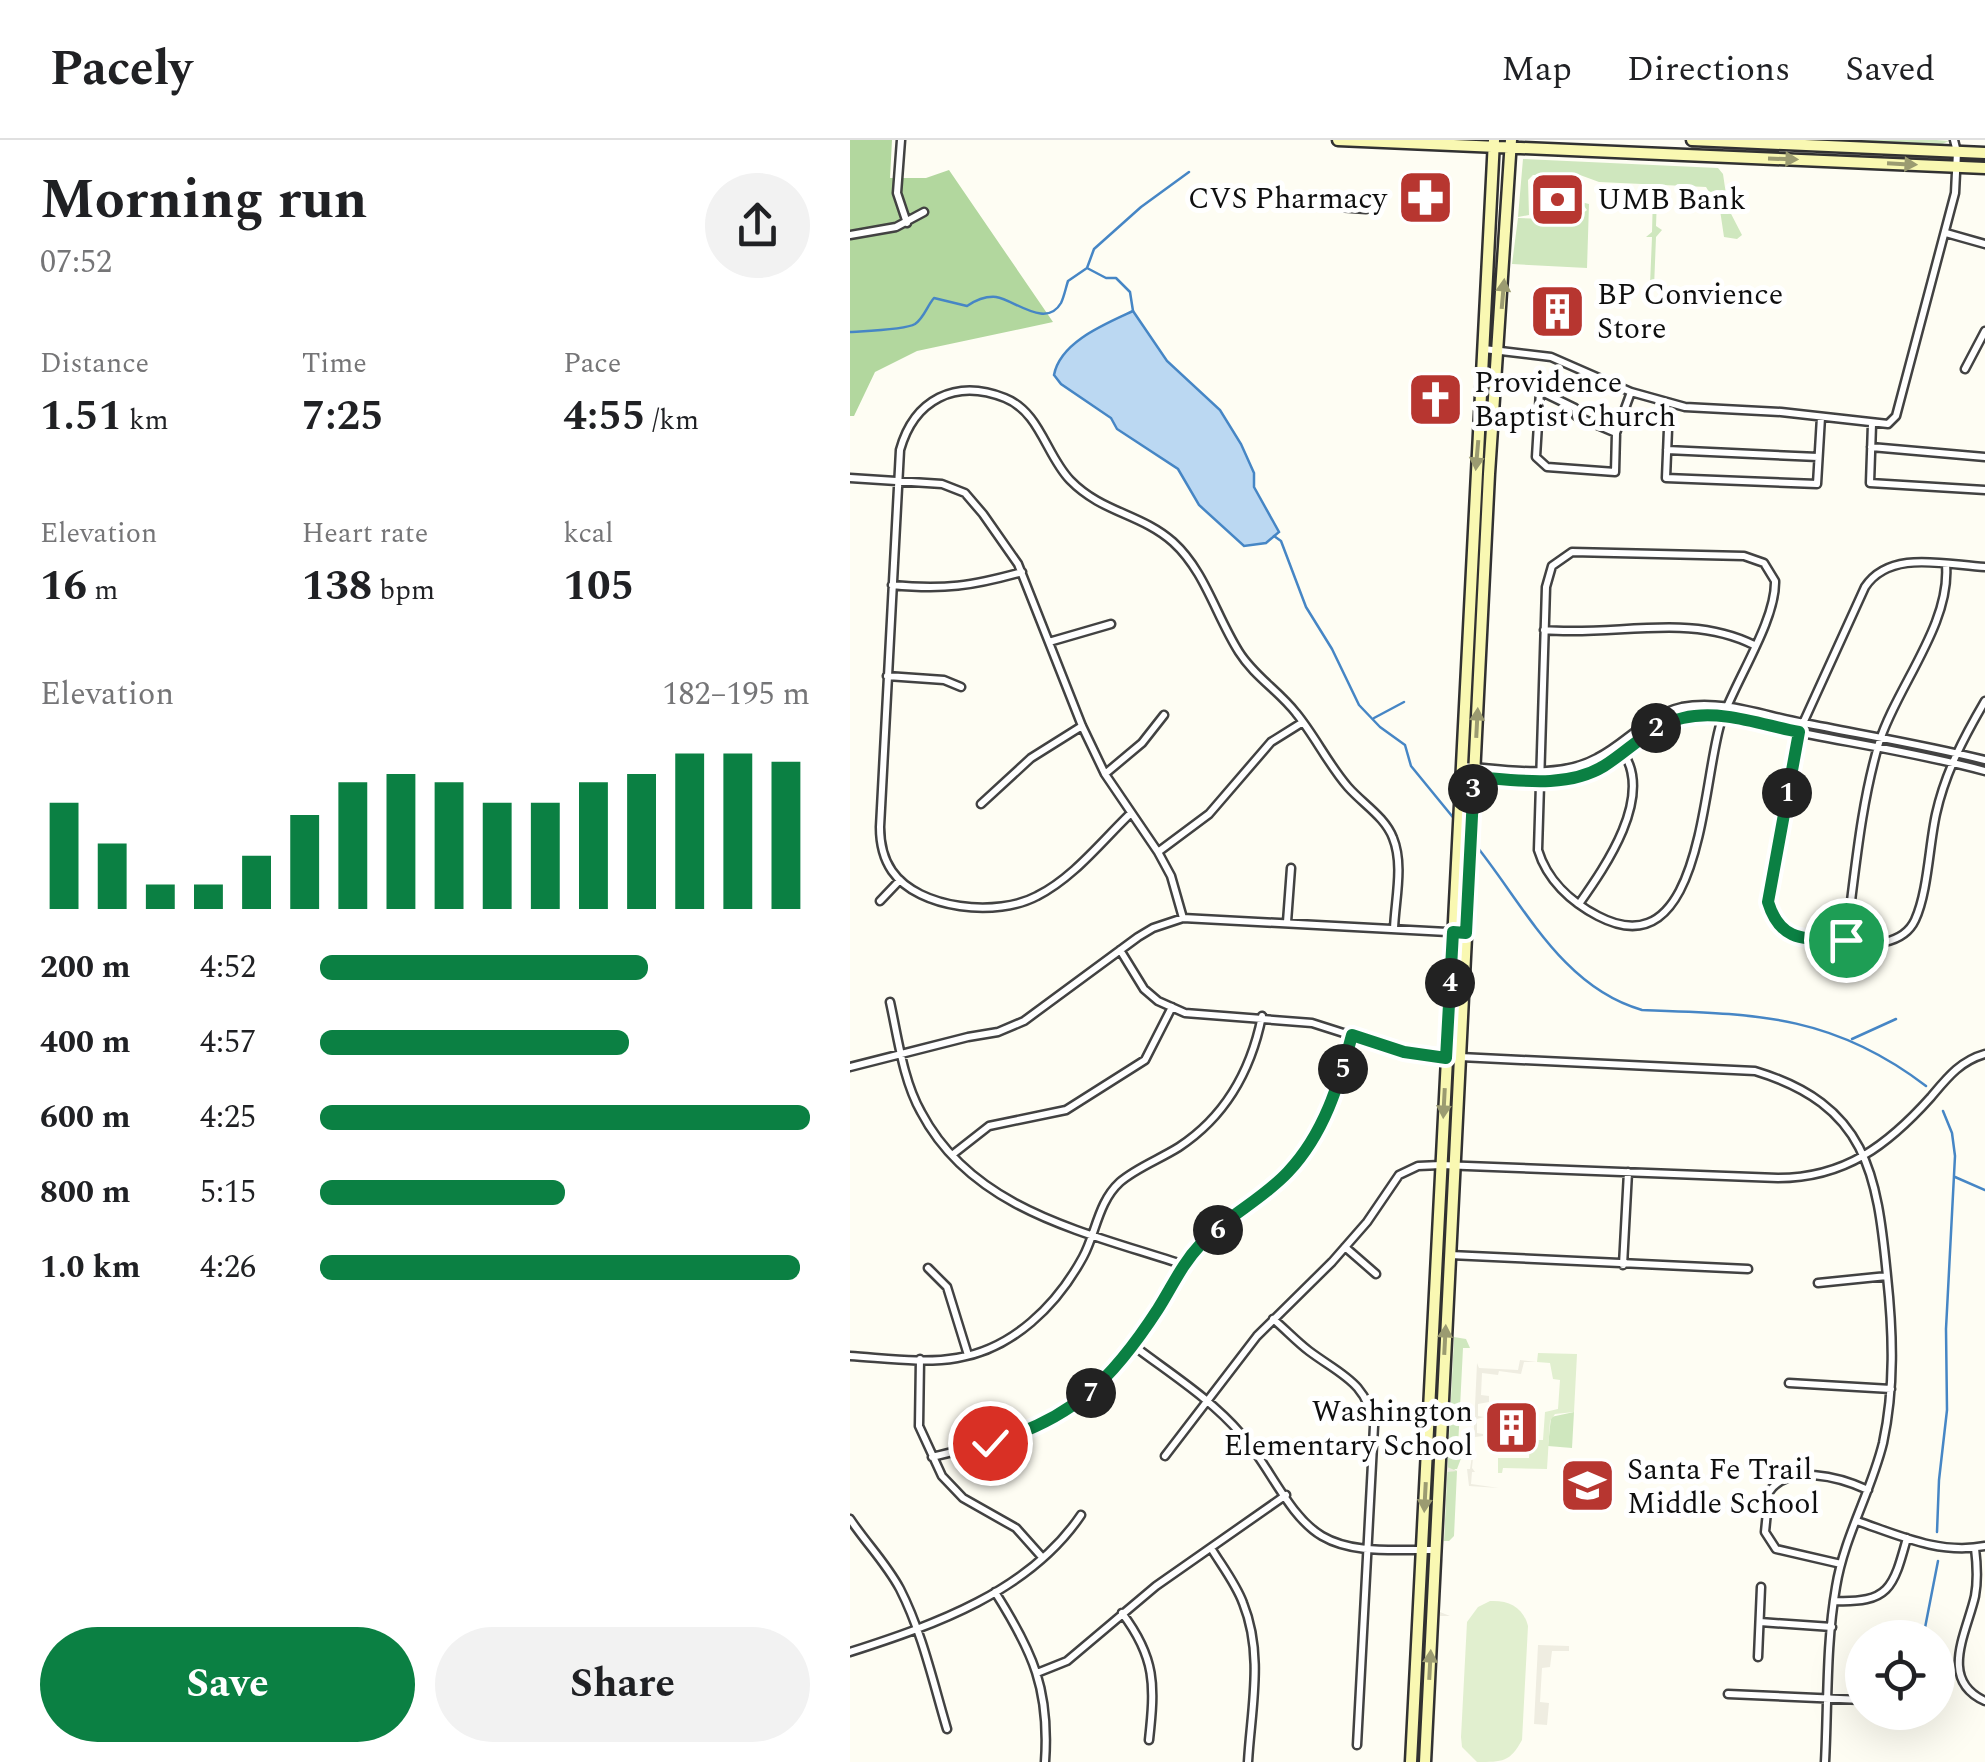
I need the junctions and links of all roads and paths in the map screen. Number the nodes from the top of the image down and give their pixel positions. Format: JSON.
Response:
{"nodes":[{"id":1,"x":901,"y":140,"type":"edge"},
{"id":2,"x":1338,"y":140,"type":"edge"},
{"id":3,"x":1692,"y":140,"type":"edge"},
{"id":4,"x":1962,"y":140,"type":"edge"},
{"id":5,"x":1768,"y":142,"type":"edge"},
{"id":6,"x":1494,"y":144,"type":"edge"},
{"id":7,"x":1511,"y":145,"type":"edge"},
{"id":8,"x":1955,"y":146,"type":"edge"},
{"id":9,"x":1985,"y":153,"type":"edge"},
{"id":10,"x":1956,"y":166,"type":"junction"},
{"id":11,"x":1985,"y":168,"type":"edge"},
{"id":12,"x":1338,"y":207,"type":"dead end"},
{"id":13,"x":1366,"y":209,"type":"dead end"},
{"id":14,"x":924,"y":212,"type":"dead end"},
{"id":15,"x":906,"y":223,"type":"junction"},
{"id":16,"x":1946,"y":233,"type":"junction"},
{"id":17,"x":850,"y":235,"type":"edge"},
{"id":18,"x":1985,"y":244,"type":"edge"},
{"id":19,"x":1985,"y":331,"type":"edge"},
{"id":20,"x":1484,"y":349,"type":"junction"},
{"id":21,"x":1498,"y":350,"type":"junction"},
{"id":22,"x":1966,"y":369,"type":"dead end"},
{"id":23,"x":1631,"y":392,"type":"junction"},
{"id":24,"x":1821,"y":417,"type":"junction"},
{"id":25,"x":1872,"y":424,"type":"junction"},
{"id":26,"x":1668,"y":429,"type":"dead end"},
{"id":27,"x":1616,"y":433,"type":"junction"},
{"id":28,"x":1871,"y":447,"type":"junction"},
{"id":29,"x":1667,"y":450,"type":"junction"},
{"id":30,"x":1985,"y":456,"type":"edge"},
{"id":31,"x":1818,"y":458,"type":"junction"},
{"id":32,"x":850,"y":478,"type":"edge"},
{"id":33,"x":898,"y":481,"type":"junction"},
{"id":34,"x":1985,"y":490,"type":"edge"},
{"id":35,"x":1946,"y":565,"type":"junction"},
{"id":36,"x":1985,"y":566,"type":"edge"},
{"id":37,"x":1022,"y":572,"type":"junction"},
{"id":38,"x":892,"y":585,"type":"junction"},
{"id":39,"x":1110,"y":624,"type":"dead end"},
{"id":40,"x":1544,"y":630,"type":"junction"},
{"id":41,"x":1049,"y":642,"type":"junction"},
{"id":42,"x":1754,"y":645,"type":"junction"},
{"id":43,"x":887,"y":676,"type":"junction"},
{"id":44,"x":961,"y":687,"type":"dead end"},
{"id":45,"x":1985,"y":701,"type":"edge"},
{"id":46,"x":1727,"y":707,"type":"junction"},
{"id":47,"x":1164,"y":716,"type":"dead end"},
{"id":48,"x":1723,"y":717,"type":"junction"},
{"id":49,"x":1303,"y":722,"type":"junction"},
{"id":50,"x":1802,"y":723,"type":"junction"},
{"id":51,"x":1082,"y":726,"type":"junction"},
{"id":52,"x":1799,"y":732,"type":"junction"},
{"id":53,"x":1881,"y":738,"type":"junction"},
{"id":54,"x":1878,"y":748,"type":"junction"},
{"id":55,"x":1620,"y":749,"type":"junction"},
{"id":56,"x":1956,"y":754,"type":"junction"},
{"id":57,"x":1985,"y":760,"type":"edge"},
{"id":58,"x":1952,"y":764,"type":"junction"},
{"id":59,"x":1542,"y":770,"type":"junction"},
{"id":60,"x":1460,"y":771,"type":"junction"},
{"id":61,"x":1985,"y":771,"type":"edge"},
{"id":62,"x":1474,"y":772,"type":"junction"},
{"id":63,"x":1104,"y":774,"type":"junction"},
{"id":64,"x":1541,"y":781,"type":"junction"},
{"id":65,"x":981,"y":804,"type":"dead end"},
{"id":66,"x":1130,"y":814,"type":"junction"},
{"id":67,"x":1158,"y":852,"type":"junction"},
{"id":68,"x":1291,"y":868,"type":"dead end"},
{"id":69,"x":900,"y":880,"type":"junction"},
{"id":70,"x":880,"y":901,"type":"dead end"},
{"id":71,"x":1580,"y":904,"type":"junction"},
{"id":72,"x":1183,"y":918,"type":"junction"},
{"id":73,"x":1286,"y":922,"type":"junction"},
{"id":74,"x":1394,"y":928,"type":"junction"},
{"id":75,"x":1453,"y":932,"type":"junction"},
{"id":76,"x":1466,"y":933,"type":"junction"},
{"id":77,"x":1846,"y":940,"type":"junction"},
{"id":78,"x":1120,"y":950,"type":"junction"},
{"id":79,"x":890,"y":1002,"type":"dead end"},
{"id":80,"x":1172,"y":1007,"type":"junction"},
{"id":81,"x":1262,"y":1016,"type":"junction"},
{"id":82,"x":1352,"y":1035,"type":"junction"},
{"id":83,"x":902,"y":1054,"type":"junction"},
{"id":84,"x":1985,"y":1054,"type":"edge"},
{"id":85,"x":1460,"y":1057,"type":"junction"},
{"id":86,"x":1446,"y":1058,"type":"junction"},
{"id":87,"x":850,"y":1067,"type":"edge"},
{"id":88,"x":952,"y":1155,"type":"junction"},
{"id":89,"x":1864,"y":1157,"type":"junction"},
{"id":90,"x":1441,"y":1164,"type":"junction"},
{"id":91,"x":1455,"y":1165,"type":"junction"},
{"id":92,"x":1628,"y":1172,"type":"junction"},
{"id":93,"x":1092,"y":1234,"type":"junction"},
{"id":94,"x":1346,"y":1246,"type":"junction"},
{"id":95,"x":1449,"y":1255,"type":"junction"},
{"id":96,"x":1184,"y":1264,"type":"junction"},
{"id":97,"x":1623,"y":1265,"type":"junction"},
{"id":98,"x":928,"y":1268,"type":"dead end"},
{"id":99,"x":1748,"y":1269,"type":"dead end"},
{"id":100,"x":1376,"y":1274,"type":"dead end"},
{"id":101,"x":1887,"y":1276,"type":"junction"},
{"id":102,"x":1818,"y":1282,"type":"dead end"},
{"id":103,"x":1273,"y":1319,"type":"junction"},
{"id":104,"x":1134,"y":1346,"type":"junction"},
{"id":105,"x":968,"y":1355,"type":"junction"},
{"id":106,"x":850,"y":1356,"type":"edge"},
{"id":107,"x":920,"y":1359,"type":"junction"},
{"id":108,"x":1789,"y":1383,"type":"dead end"},
{"id":109,"x":1891,"y":1389,"type":"junction"},
{"id":110,"x":1206,"y":1400,"type":"junction"},
{"id":111,"x":1165,"y":1456,"type":"dead end"},
{"id":112,"x":932,"y":1458,"type":"junction"},
{"id":113,"x":1868,"y":1490,"type":"junction"},
{"id":114,"x":1286,"y":1495,"type":"junction"},
{"id":115,"x":1081,"y":1516,"type":"dead end"},
{"id":116,"x":850,"y":1519,"type":"edge"},
{"id":117,"x":1856,"y":1521,"type":"junction"},
{"id":118,"x":861,"y":1535,"type":"junction"},
{"id":119,"x":1907,"y":1538,"type":"junction"},
{"id":120,"x":850,"y":1541,"type":"edge"},
{"id":121,"x":1985,"y":1546,"type":"edge"},
{"id":122,"x":1211,"y":1548,"type":"junction"},
{"id":123,"x":1366,"y":1548,"type":"junction"},
{"id":124,"x":1975,"y":1548,"type":"junction"},
{"id":125,"x":1422,"y":1550,"type":"junction"},
{"id":126,"x":1436,"y":1550,"type":"junction"},
{"id":127,"x":1042,"y":1556,"type":"junction"},
{"id":128,"x":1840,"y":1564,"type":"junction"},
{"id":129,"x":1762,"y":1586,"type":"dead end"},
{"id":130,"x":995,"y":1592,"type":"junction"},
{"id":131,"x":1834,"y":1601,"type":"junction"},
{"id":132,"x":1122,"y":1613,"type":"junction"},
{"id":133,"x":1760,"y":1622,"type":"junction"},
{"id":134,"x":1832,"y":1627,"type":"junction"},
{"id":135,"x":916,"y":1630,"type":"junction"},
{"id":136,"x":850,"y":1652,"type":"edge"},
{"id":137,"x":1758,"y":1656,"type":"dead end"},
{"id":138,"x":1037,"y":1672,"type":"junction"},
{"id":139,"x":1728,"y":1694,"type":"dead end"},
{"id":140,"x":1828,"y":1699,"type":"junction"},
{"id":141,"x":1845,"y":1700,"type":"edge"},
{"id":142,"x":1985,"y":1701,"type":"edge"},
{"id":143,"x":948,"y":1729,"type":"dead end"},
{"id":144,"x":1149,"y":1740,"type":"dead end"},
{"id":145,"x":1356,"y":1746,"type":"dead end"},
{"id":146,"x":1045,"y":1762,"type":"edge"},
{"id":147,"x":1248,"y":1762,"type":"edge"},
{"id":148,"x":1411,"y":1762,"type":"edge"},
{"id":149,"x":1425,"y":1762,"type":"edge"},
{"id":150,"x":1825,"y":1762,"type":"edge"}],
"edges":[{"from":1,"to":15,"type":"street"},
{"from":2,"to":6,"type":"main road"},
{"from":3,"to":5,"type":"main road"},
{"from":4,"to":8,"type":"street"},
{"from":5,"to":8,"type":"main road"},
{"from":6,"to":7,"type":"main road"},
{"from":6,"to":20,"type":"main road"},
{"from":7,"to":10,"type":"main road","one_way":true},
{"from":21,"to":7,"type":"main road","one_way":true},
{"from":8,"to":9,"type":"main road"},
{"from":8,"to":10,"type":"street"},
{"from":10,"to":11,"type":"main road"},
{"from":10,"to":16,"type":"street"},
{"from":12,"to":13,"type":"street"},
{"from":14,"to":15,"type":"street"},
{"from":15,"to":17,"type":"street"},
{"from":16,"to":18,"type":"street"},
{"from":16,"to":25,"type":"street"},
{"from":19,"to":22,"type":"street"},
{"from":20,"to":21,"type":"street"},
{"from":20,"to":60,"type":"main road","one_way":true},
{"from":21,"to":23,"type":"street"},
{"from":62,"to":21,"type":"main road","one_way":true},
{"from":23,"to":24,"type":"street"},
{"from":23,"to":27,"type":"street"},
{"from":24,"to":25,"type":"street"},
{"from":24,"to":31,"type":"street"},
{"from":25,"to":28,"type":"street"},
{"from":26,"to":29,"type":"street"},
{"from":27,"to":27,"type":"street"},
{"from":28,"to":30,"type":"street"},
{"from":28,"to":34,"type":"street"},
{"from":29,"to":31,"type":"street"},
{"from":29,"to":31,"type":"street"},
{"from":32,"to":33,"type":"street"},
{"from":33,"to":37,"type":"street"},
{"from":33,"to":38,"type":"street"},
{"from":33,"to":49,"type":"street"},
{"from":35,"to":36,"type":"street"},
{"from":35,"to":50,"type":"street"},
{"from":35,"to":53,"type":"street"},
{"from":37,"to":38,"type":"street"},
{"from":37,"to":41,"type":"street"},
{"from":38,"to":43,"type":"street"},
{"from":39,"to":41,"type":"street"},
{"from":40,"to":42,"type":"street"},
{"from":40,"to":42,"type":"street"},
{"from":40,"to":59,"type":"street"},
{"from":41,"to":51,"type":"street"},
{"from":42,"to":46,"type":"street"},
{"from":43,"to":44,"type":"street"},
{"from":43,"to":69,"type":"street"},
{"from":45,"to":56,"type":"street"},
{"from":46,"to":48,"type":"street"},
{"from":46,"to":50,"type":"street"},
{"from":46,"to":55,"type":"street"},
{"from":47,"to":63,"type":"street"},
{"from":48,"to":52,"type":"street"},
{"from":48,"to":55,"type":"street"},
{"from":48,"to":71,"type":"street"},
{"from":49,"to":67,"type":"street"},
{"from":49,"to":74,"type":"street"},
{"from":50,"to":52,"type":"street"},
{"from":50,"to":53,"type":"street"},
{"from":51,"to":63,"type":"street"},
{"from":51,"to":65,"type":"street"},
{"from":52,"to":54,"type":"street"},
{"from":52,"to":77,"type":"street"},
{"from":53,"to":54,"type":"street"},
{"from":53,"to":56,"type":"street"},
{"from":54,"to":58,"type":"street"},
{"from":54,"to":77,"type":"street"},
{"from":55,"to":59,"type":"street"},
{"from":55,"to":64,"type":"street"},
{"from":55,"to":71,"type":"street"},
{"from":56,"to":57,"type":"street"},
{"from":56,"to":58,"type":"street"},
{"from":58,"to":61,"type":"street"},
{"from":58,"to":77,"type":"street"},
{"from":59,"to":62,"type":"street"},
{"from":59,"to":64,"type":"street"},
{"from":60,"to":62,"type":"street"},
{"from":60,"to":75,"type":"main road"},
{"from":62,"to":64,"type":"street"},
{"from":62,"to":76,"type":"main road"},
{"from":63,"to":66,"type":"street"},
{"from":64,"to":71,"type":"street"},
{"from":66,"to":67,"type":"street"},
{"from":66,"to":69,"type":"street"},
{"from":67,"to":72,"type":"street"},
{"from":68,"to":73,"type":"street"},
{"from":69,"to":70,"type":"street"},
{"from":72,"to":73,"type":"street"},
{"from":72,"to":78,"type":"street"},
{"from":73,"to":74,"type":"street"},
{"from":74,"to":75,"type":"street"},
{"from":75,"to":76,"type":"street"},
{"from":75,"to":86,"type":"main road"},
{"from":76,"to":85,"type":"main road"},
{"from":78,"to":80,"type":"street"},
{"from":78,"to":83,"type":"street"},
{"from":79,"to":83,"type":"street"},
{"from":80,"to":81,"type":"street"},
{"from":80,"to":88,"type":"street"},
{"from":81,"to":82,"type":"street"},
{"from":81,"to":93,"type":"street"},
{"from":82,"to":86,"type":"street"},
{"from":82,"to":96,"type":"street"},
{"from":83,"to":87,"type":"street"},
{"from":83,"to":88,"type":"street"},
{"from":84,"to":89,"type":"street"},
{"from":85,"to":89,"type":"street"},
{"from":85,"to":91,"type":"main road"},
{"from":86,"to":90,"type":"main road","one_way":true},
{"from":88,"to":93,"type":"street"},
{"from":89,"to":92,"type":"street"},
{"from":89,"to":101,"type":"street"},
{"from":90,"to":91,"type":"street"},
{"from":90,"to":94,"type":"street"},
{"from":90,"to":125,"type":"main road","one_way":true},
{"from":91,"to":92,"type":"street"},
{"from":91,"to":95,"type":"main road"},
{"from":92,"to":97,"type":"street"},
{"from":93,"to":96,"type":"street"},
{"from":93,"to":105,"type":"street"},
{"from":94,"to":100,"type":"street"},
{"from":94,"to":103,"type":"street"},
{"from":95,"to":97,"type":"street"},
{"from":126,"to":95,"type":"main road","one_way":true},
{"from":96,"to":104,"type":"street"},
{"from":97,"to":99,"type":"street"},
{"from":98,"to":105,"type":"street"},
{"from":101,"to":102,"type":"street"},
{"from":101,"to":109,"type":"street"},
{"from":103,"to":110,"type":"street"},
{"from":103,"to":123,"type":"street"},
{"from":104,"to":110,"type":"street"},
{"from":104,"to":112,"type":"street"},
{"from":105,"to":107,"type":"street"},
{"from":106,"to":107,"type":"street"},
{"from":107,"to":112,"type":"street"},
{"from":108,"to":109,"type":"street"},
{"from":109,"to":113,"type":"street"},
{"from":110,"to":111,"type":"street"},
{"from":110,"to":114,"type":"street"},
{"from":112,"to":127,"type":"street"},
{"from":113,"to":117,"type":"street"},
{"from":113,"to":128,"type":"street"},
{"from":114,"to":122,"type":"street"},
{"from":114,"to":123,"type":"street"},
{"from":115,"to":127,"type":"street"},
{"from":116,"to":118,"type":"street"},
{"from":117,"to":119,"type":"street"},
{"from":117,"to":128,"type":"street"},
{"from":118,"to":120,"type":"street"},
{"from":118,"to":135,"type":"street"},
{"from":119,"to":124,"type":"street"},
{"from":119,"to":131,"type":"street"},
{"from":121,"to":124,"type":"street"},
{"from":122,"to":132,"type":"street"},
{"from":122,"to":147,"type":"street"},
{"from":123,"to":125,"type":"street"},
{"from":123,"to":145,"type":"street"},
{"from":124,"to":142,"type":"street"},
{"from":125,"to":126,"type":"street"},
{"from":125,"to":148,"type":"main road"},
{"from":149,"to":126,"type":"main road","one_way":true},
{"from":127,"to":130,"type":"street"},
{"from":128,"to":131,"type":"street"},
{"from":129,"to":133,"type":"street"},
{"from":130,"to":135,"type":"street"},
{"from":130,"to":138,"type":"street"},
{"from":131,"to":134,"type":"street"},
{"from":132,"to":138,"type":"street"},
{"from":132,"to":144,"type":"street"},
{"from":133,"to":134,"type":"street"},
{"from":133,"to":137,"type":"street"},
{"from":134,"to":140,"type":"street"},
{"from":135,"to":136,"type":"street"},
{"from":135,"to":143,"type":"street"},
{"from":138,"to":146,"type":"street"},
{"from":139,"to":140,"type":"street"},
{"from":140,"to":141,"type":"street"},
{"from":140,"to":150,"type":"street"}]}
